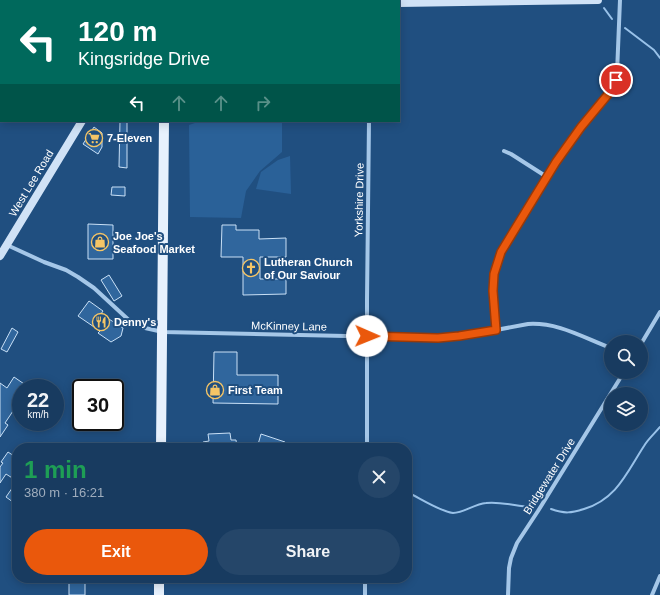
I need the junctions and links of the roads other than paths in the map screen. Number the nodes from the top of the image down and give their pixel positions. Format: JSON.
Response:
{"nodes":[{"id":1,"x":551,"y":0,"type":"edge"},
{"id":2,"x":598,"y":0,"type":"edge"},
{"id":3,"x":620,"y":0,"type":"edge"},
{"id":4,"x":400,"y":3,"type":"edge"},
{"id":5,"x":81,"y":122,"type":"edge"},
{"id":6,"x":164,"y":122,"type":"edge"},
{"id":7,"x":369,"y":122,"type":"edge"},
{"id":8,"x":504,"y":151,"type":"dead end"},
{"id":9,"x":546,"y":177,"type":"junction"},
{"id":10,"x":7,"y":244,"type":"junction"},
{"id":11,"x":0,"y":256,"type":"edge"},
{"id":12,"x":660,"y":312,"type":"edge"},
{"id":13,"x":496,"y":330,"type":"junction"},
{"id":14,"x":158,"y":331,"type":"junction"},
{"id":15,"x":646,"y":335,"type":"edge"},
{"id":16,"x":367,"y":336,"type":"junction"},
{"id":17,"x":604,"y":345,"type":"edge"},
{"id":18,"x":620,"y":379,"type":"edge"},
{"id":19,"x":161,"y":443,"type":"edge"},
{"id":20,"x":367,"y":443,"type":"edge"},
{"id":21,"x":660,"y":576,"type":"edge"},
{"id":22,"x":159,"y":583,"type":"edge"},
{"id":23,"x":365,"y":583,"type":"edge"},
{"id":24,"x":159,"y":595,"type":"edge"},
{"id":25,"x":365,"y":595,"type":"edge"},
{"id":26,"x":508,"y":595,"type":"edge"},
{"id":27,"x":652,"y":595,"type":"edge"}],
"edges":[{"from":1,"to":2,"type":"street"},
{"from":1,"to":4,"type":"street"},
{"from":3,"to":9,"type":"street"},
{"from":5,"to":10,"type":"street","name":"West Lee Road"},
{"from":6,"to":14,"type":"main road"},
{"from":7,"to":16,"type":"street","name":"Yorkshire Drive"},
{"from":8,"to":9,"type":"street"},
{"from":9,"to":13,"type":"street"},
{"from":10,"to":11,"type":"street","name":"West Lee Road"},
{"from":10,"to":14,"type":"street","name":"McKinney Lane"},
{"from":12,"to":15,"type":"street"},
{"from":13,"to":16,"type":"street","name":"McKinney Lane"},
{"from":13,"to":17,"type":"street","name":"McKinney Lane"},
{"from":14,"to":16,"type":"street","name":"McKinney Lane"},
{"from":14,"to":19,"type":"main road"},
{"from":16,"to":20,"type":"street","name":"Yorkshire Drive"},
{"from":18,"to":26,"type":"street","name":"Bridgewater Drive"},
{"from":21,"to":27,"type":"street"},
{"from":22,"to":24,"type":"main road"},
{"from":23,"to":25,"type":"street"}]}
